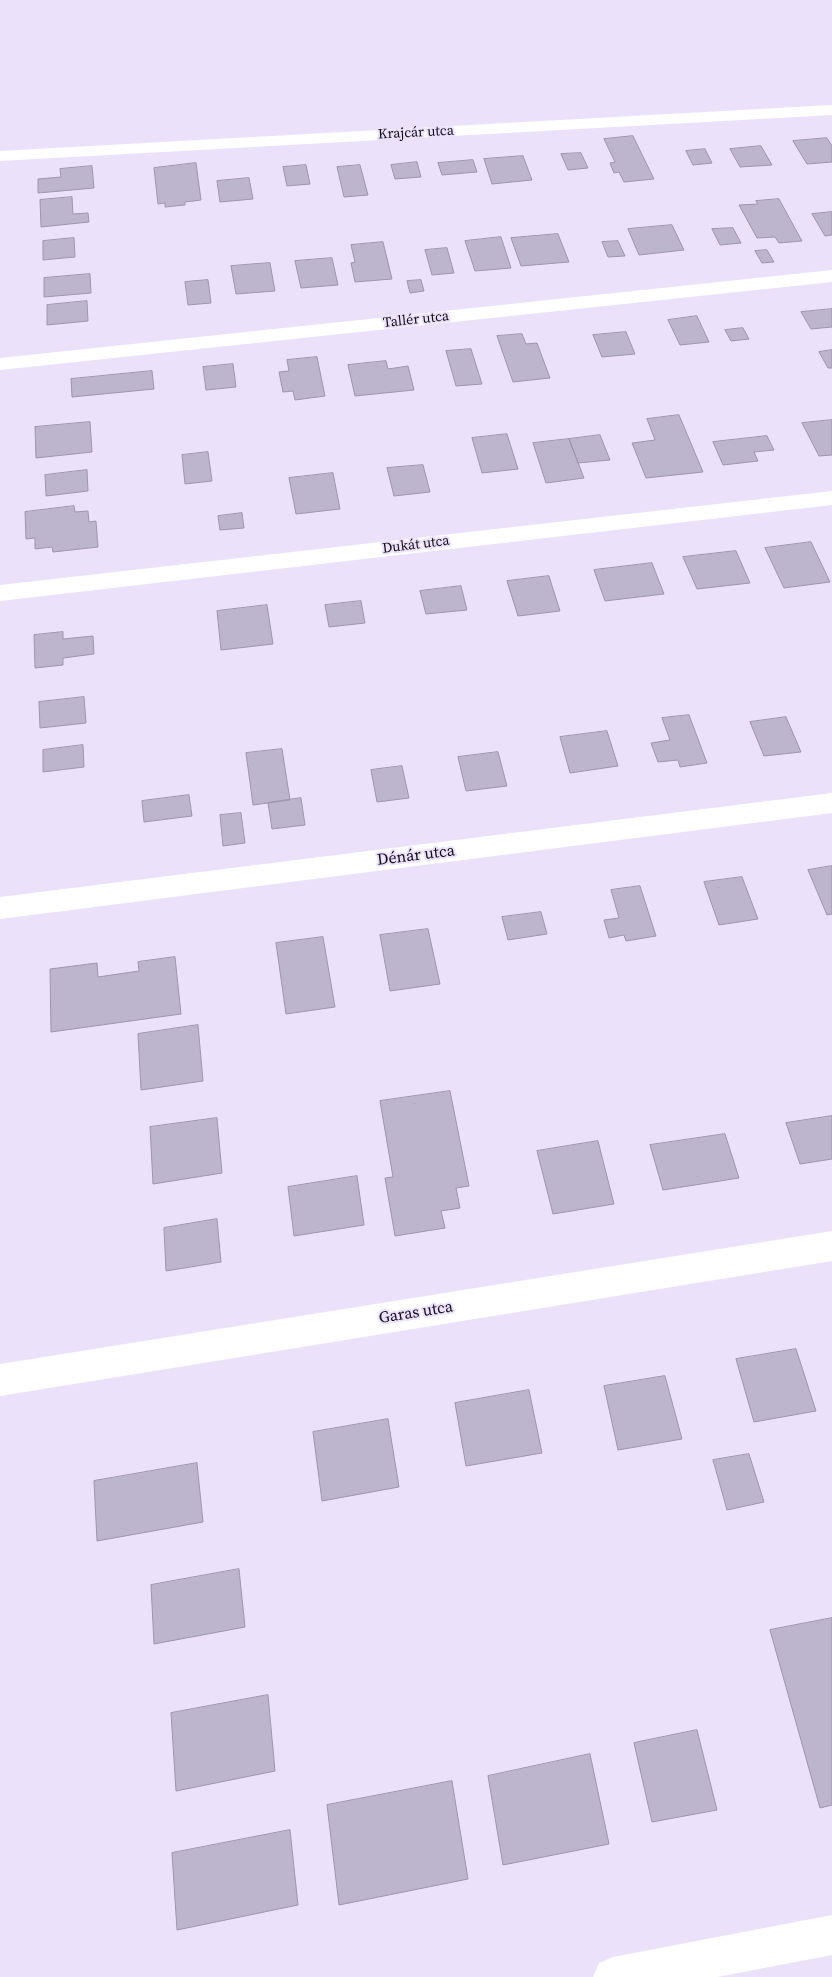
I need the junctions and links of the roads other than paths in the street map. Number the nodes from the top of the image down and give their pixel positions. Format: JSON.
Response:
{"nodes":[{"id":1,"x":832,"y":110,"type":"edge"},
{"id":2,"x":0,"y":156,"type":"edge"},
{"id":3,"x":832,"y":276,"type":"edge"},
{"id":4,"x":0,"y":364,"type":"edge"},
{"id":5,"x":832,"y":498,"type":"edge"},
{"id":6,"x":0,"y":593,"type":"edge"},
{"id":7,"x":832,"y":803,"type":"edge"},
{"id":8,"x":0,"y":908,"type":"edge"},
{"id":9,"x":832,"y":1246,"type":"edge"},
{"id":10,"x":0,"y":1380,"type":"edge"},
{"id":11,"x":832,"y":1935,"type":"edge"},
{"id":12,"x":613,"y":1977,"type":"edge"}],
"edges":[{"from":1,"to":2,"type":"street","name":"Krajcár utca"},
{"from":3,"to":4,"type":"street","name":"Tallér utca"},
{"from":5,"to":6,"type":"street","name":"Dukát utca"},
{"from":7,"to":8,"type":"street","name":"Dénár utca"},
{"from":9,"to":10,"type":"street","name":"Garas utca"},
{"from":11,"to":12,"type":"street"}]}
